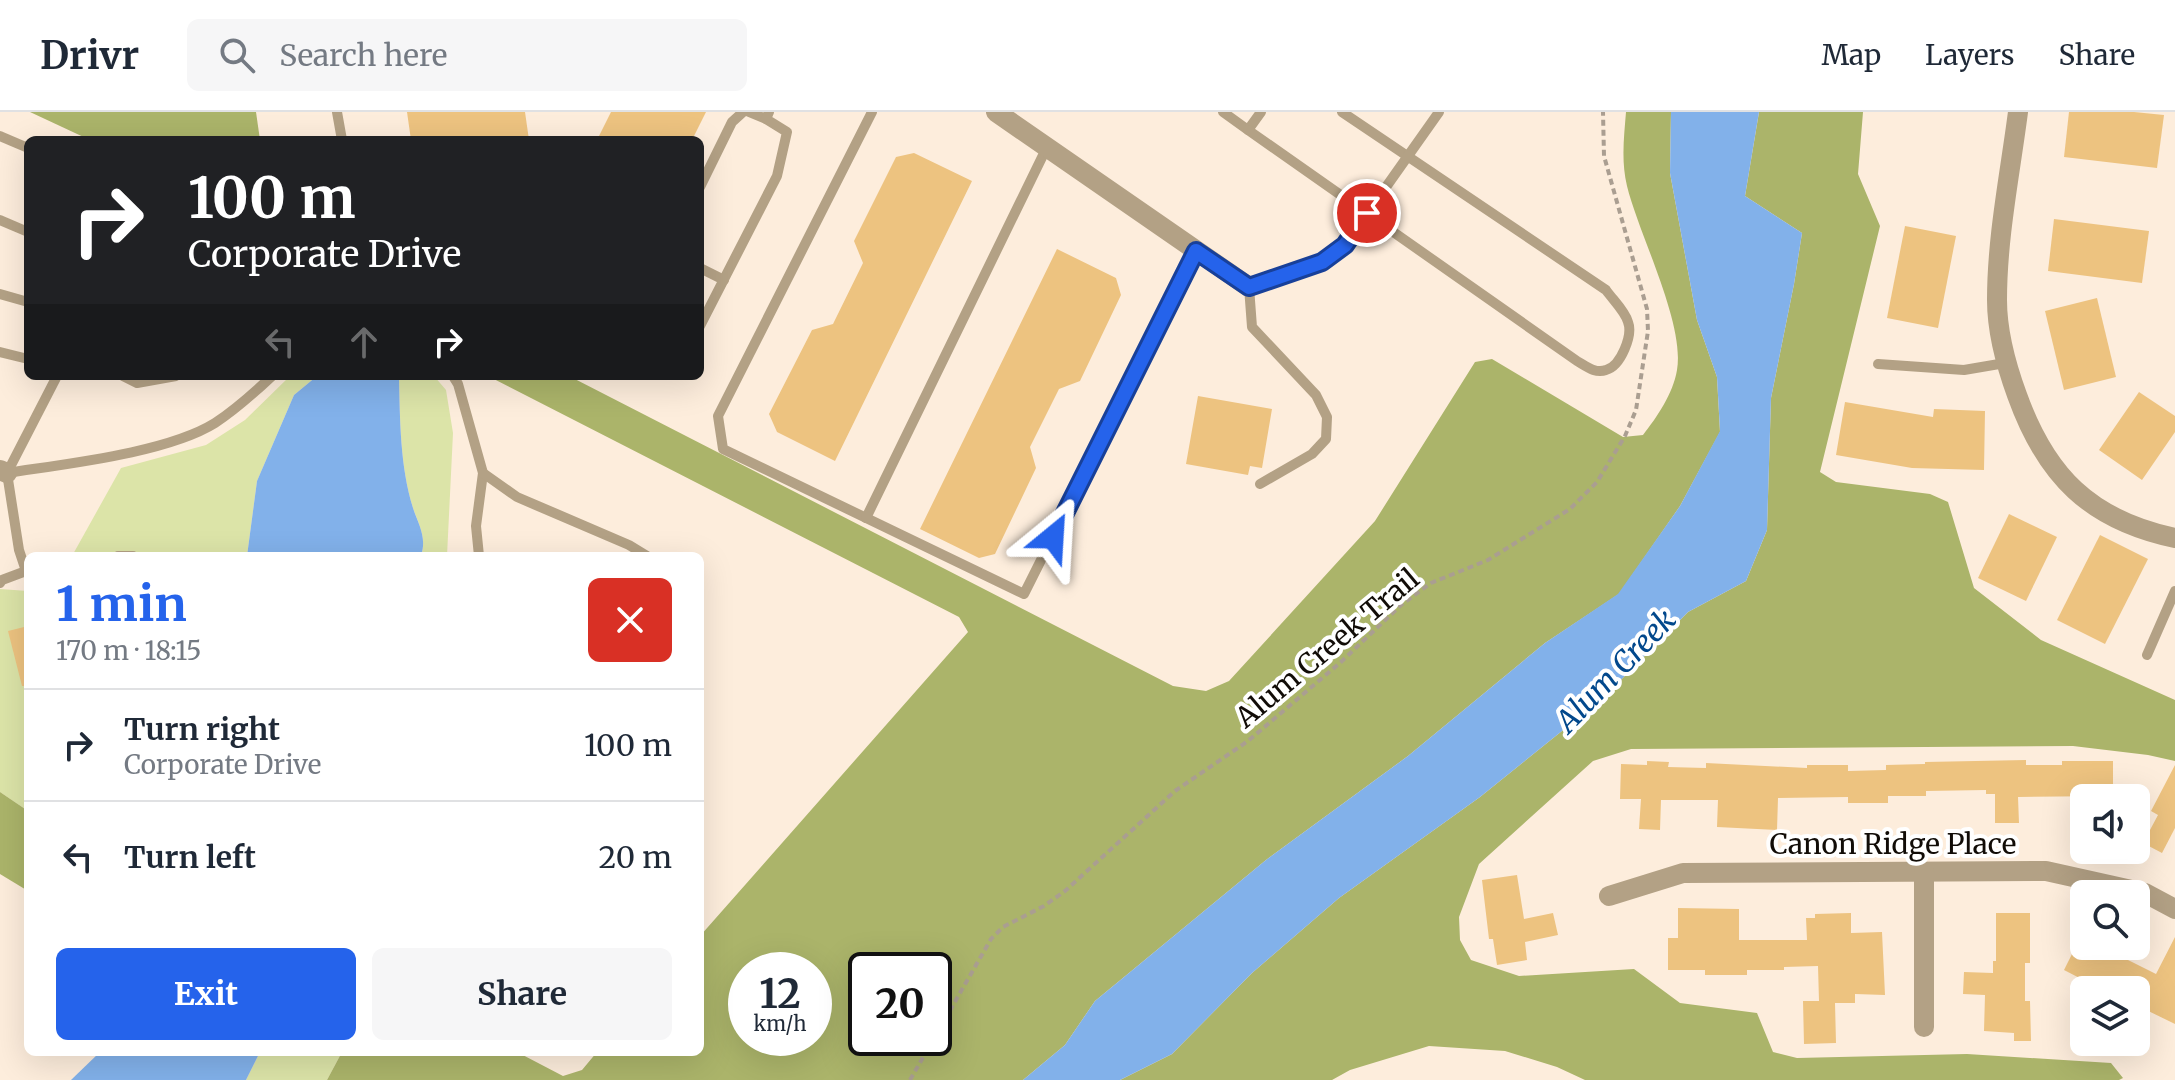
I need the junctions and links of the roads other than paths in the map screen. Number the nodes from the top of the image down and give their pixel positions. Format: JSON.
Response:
{"nodes":[{"id":1,"x":337,"y":112,"type":"edge"},
{"id":2,"x":746,"y":112,"type":"edge"},
{"id":3,"x":872,"y":112,"type":"edge"},
{"id":4,"x":996,"y":112,"type":"edge"},
{"id":5,"x":1223,"y":112,"type":"edge"},
{"id":6,"x":1261,"y":112,"type":"edge"},
{"id":7,"x":1342,"y":112,"type":"edge"},
{"id":8,"x":1439,"y":112,"type":"edge"},
{"id":9,"x":2018,"y":112,"type":"edge"},
{"id":10,"x":768,"y":115,"type":"edge"},
{"id":11,"x":1248,"y":130,"type":"junction"},
{"id":12,"x":0,"y":136,"type":"edge"},
{"id":13,"x":341,"y":136,"type":"edge"},
{"id":14,"x":24,"y":146,"type":"edge"},
{"id":15,"x":1047,"y":147,"type":"junction"},
{"id":16,"x":1408,"y":155,"type":"junction"},
{"id":17,"x":704,"y":179,"type":"edge"},
{"id":18,"x":1367,"y":213,"type":"junction"},
{"id":19,"x":0,"y":220,"type":"edge"},
{"id":20,"x":24,"y":230,"type":"edge"},
{"id":21,"x":1196,"y":251,"type":"junction"},
{"id":22,"x":704,"y":270,"type":"edge"},
{"id":23,"x":724,"y":280,"type":"junction"},
{"id":24,"x":1249,"y":287,"type":"junction"},
{"id":25,"x":0,"y":294,"type":"edge"},
{"id":26,"x":24,"y":301,"type":"edge"},
{"id":27,"x":704,"y":318,"type":"edge"},
{"id":28,"x":0,"y":352,"type":"edge"},
{"id":29,"x":24,"y":358,"type":"edge"},
{"id":30,"x":2005,"y":363,"type":"junction"},
{"id":31,"x":1878,"y":364,"type":"dead end"},
{"id":32,"x":55,"y":380,"type":"edge"},
{"id":33,"x":131,"y":380,"type":"edge"},
{"id":34,"x":154,"y":380,"type":"edge"},
{"id":35,"x":267,"y":380,"type":"edge"},
{"id":36,"x":456,"y":380,"type":"edge"},
{"id":37,"x":4,"y":472,"type":"edge"},
{"id":38,"x":483,"y":473,"type":"junction"},
{"id":39,"x":1260,"y":484,"type":"dead end"},
{"id":40,"x":866,"y":518,"type":"junction"},
{"id":41,"x":2175,"y":538,"type":"edge"},
{"id":42,"x":479,"y":552,"type":"edge"},
{"id":43,"x":640,"y":552,"type":"edge"},
{"id":44,"x":24,"y":563,"type":"edge"},
{"id":45,"x":24,"y":572,"type":"edge"},
{"id":46,"x":0,"y":583,"type":"edge"},
{"id":47,"x":2175,"y":591,"type":"edge"},
{"id":48,"x":2147,"y":655,"type":"dead end"},
{"id":49,"x":1924,"y":872,"type":"junction"},
{"id":50,"x":1609,"y":896,"type":"dead end"},
{"id":51,"x":2175,"y":909,"type":"edge"},
{"id":52,"x":1924,"y":1027,"type":"dead end"}],
"edges":[{"from":1,"to":13,"type":"lane"},
{"from":2,"to":10,"type":"lane"},
{"from":2,"to":17,"type":"lane"},
{"from":3,"to":40,"type":"lane"},
{"from":4,"to":15,"type":"street"},
{"from":5,"to":11,"type":"lane"},
{"from":6,"to":11,"type":"lane"},
{"from":7,"to":16,"type":"lane"},
{"from":8,"to":16,"type":"lane"},
{"from":9,"to":30,"type":"street"},
{"from":10,"to":23,"type":"lane"},
{"from":11,"to":18,"type":"lane"},
{"from":12,"to":14,"type":"lane"},
{"from":15,"to":21,"type":"street"},
{"from":15,"to":40,"type":"lane"},
{"from":16,"to":18,"type":"lane"},
{"from":16,"to":18,"type":"lane"},
{"from":18,"to":24,"type":"lane"},
{"from":19,"to":20,"type":"lane"},
{"from":21,"to":24,"type":"street"},
{"from":21,"to":40,"type":"lane"},
{"from":22,"to":23,"type":"lane"},
{"from":23,"to":27,"type":"lane"},
{"from":24,"to":39,"type":"lane"},
{"from":25,"to":26,"type":"lane"},
{"from":28,"to":29,"type":"lane"},
{"from":30,"to":31,"type":"lane"},
{"from":30,"to":41,"type":"street"},
{"from":32,"to":37,"type":"lane"},
{"from":33,"to":34,"type":"lane"},
{"from":35,"to":37,"type":"lane"},
{"from":36,"to":38,"type":"lane"},
{"from":37,"to":44,"type":"lane"},
{"from":38,"to":42,"type":"lane"},
{"from":38,"to":43,"type":"lane"},
{"from":45,"to":46,"type":"lane"},
{"from":47,"to":48,"type":"lane"},
{"from":49,"to":50,"type":"street","name":"Canon Ridge Place"},
{"from":49,"to":51,"type":"street","name":"Canon Ridge Place"},
{"from":49,"to":52,"type":"street"}]}
